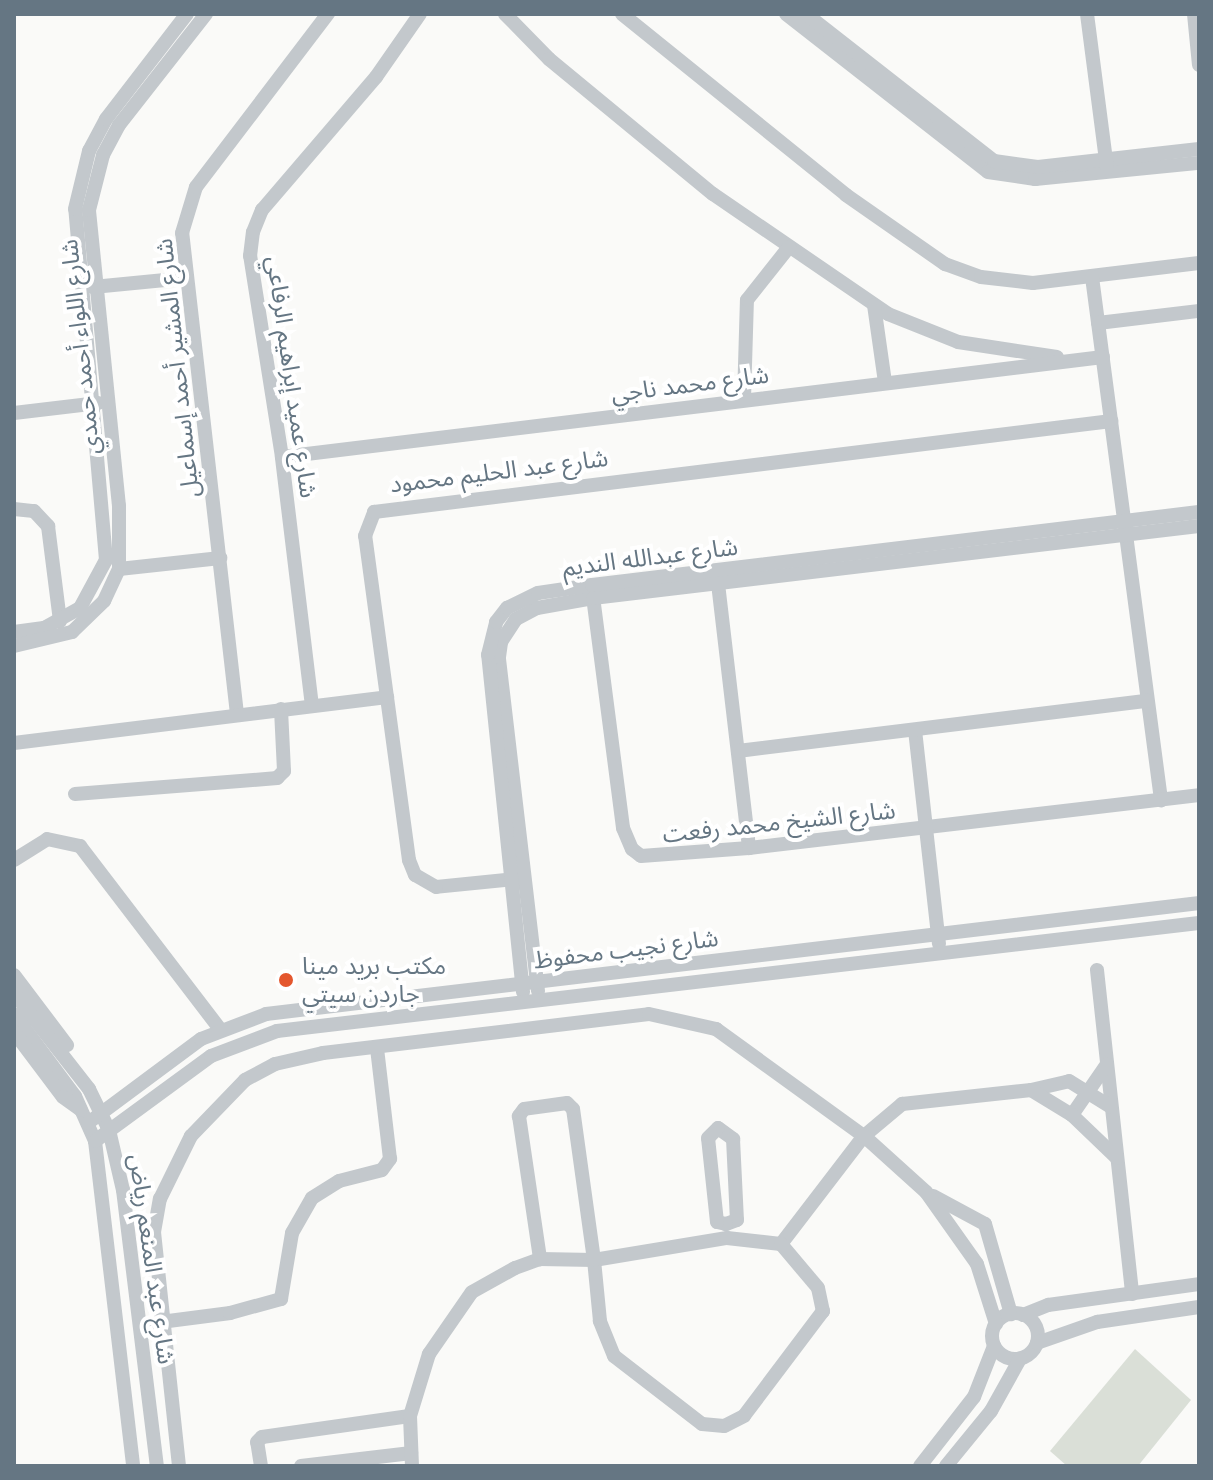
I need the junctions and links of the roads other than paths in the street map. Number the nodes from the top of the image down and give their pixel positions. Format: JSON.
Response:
{"nodes":[{"id":1,"x":187,"y":14,"type":"edge"},
{"id":2,"x":206,"y":14,"type":"edge"},
{"id":3,"x":328,"y":14,"type":"edge"},
{"id":4,"x":420,"y":14,"type":"edge"},
{"id":5,"x":505,"y":14,"type":"edge"},
{"id":6,"x":622,"y":14,"type":"edge"},
{"id":7,"x":786,"y":14,"type":"edge"},
{"id":8,"x":806,"y":14,"type":"edge"},
{"id":9,"x":1087,"y":14,"type":"edge"},
{"id":10,"x":1194,"y":14,"type":"edge"},
{"id":11,"x":1199,"y":65,"type":"edge"},
{"id":12,"x":146,"y":77,"type":"junction"},
{"id":13,"x":1199,"y":149,"type":"edge"},
{"id":14,"x":1199,"y":163,"type":"edge"},
{"id":15,"x":1106,"y":167,"type":"junction"},
{"id":16,"x":789,"y":247,"type":"junction"},
{"id":17,"x":1199,"y":263,"type":"edge"},
{"id":18,"x":1092,"y":277,"type":"junction"},
{"id":19,"x":186,"y":278,"type":"junction"},
{"id":20,"x":93,"y":287,"type":"junction"},
{"id":21,"x":874,"y":305,"type":"junction"},
{"id":22,"x":1199,"y":311,"type":"edge"},
{"id":23,"x":1098,"y":323,"type":"junction"},
{"id":24,"x":1103,"y":357,"type":"junction"},
{"id":25,"x":1076,"y":360,"type":"junction"},
{"id":26,"x":885,"y":382,"type":"junction"},
{"id":27,"x":744,"y":399,"type":"junction"},
{"id":28,"x":99,"y":403,"type":"junction"},
{"id":29,"x":14,"y":413,"type":"edge"},
{"id":30,"x":1111,"y":421,"type":"junction"},
{"id":31,"x":282,"y":457,"type":"junction"},
{"id":32,"x":14,"y":509,"type":"edge"},
{"id":33,"x":1199,"y":512,"type":"edge"},
{"id":34,"x":1199,"y":526,"type":"edge"},
{"id":35,"x":1125,"y":528,"type":"junction"},
{"id":36,"x":220,"y":558,"type":"junction"},
{"id":37,"x":119,"y":569,"type":"junction"},
{"id":38,"x":717,"y":577,"type":"junction"},
{"id":39,"x":592,"y":591,"type":"junction"},
{"id":40,"x":60,"y":621,"type":"junction"},
{"id":41,"x":14,"y":632,"type":"edge"},
{"id":42,"x":14,"y":646,"type":"edge"},
{"id":43,"x":387,"y":697,"type":"junction"},
{"id":44,"x":1147,"y":701,"type":"junction"},
{"id":45,"x":312,"y":706,"type":"junction"},
{"id":46,"x":281,"y":709,"type":"junction"},
{"id":47,"x":237,"y":714,"type":"junction"},
{"id":48,"x":915,"y":730,"type":"junction"},
{"id":49,"x":14,"y":743,"type":"edge"},
{"id":50,"x":738,"y":751,"type":"junction"},
{"id":51,"x":75,"y":794,"type":"dead end"},
{"id":52,"x":1199,"y":795,"type":"edge"},
{"id":53,"x":1161,"y":800,"type":"junction"},
{"id":54,"x":926,"y":828,"type":"junction"},
{"id":55,"x":749,"y":848,"type":"junction"},
{"id":56,"x":14,"y":860,"type":"edge"},
{"id":57,"x":518,"y":879,"type":"junction"},
{"id":58,"x":1199,"y":903,"type":"edge"},
{"id":59,"x":1199,"y":923,"type":"edge"},
{"id":60,"x":938,"y":934,"type":"junction"},
{"id":61,"x":940,"y":953,"type":"junction"},
{"id":62,"x":1097,"y":970,"type":"dead end"},
{"id":63,"x":14,"y":975,"type":"edge"},
{"id":64,"x":530,"y":983,"type":"junction"},
{"id":65,"x":14,"y":993,"type":"edge"},
{"id":66,"x":531,"y":1000,"type":"junction"},
{"id":67,"x":14,"y":1014,"type":"edge"},
{"id":68,"x":220,"y":1029,"type":"junction"},
{"id":69,"x":14,"y":1032,"type":"edge"},
{"id":70,"x":377,"y":1049,"type":"junction"},
{"id":71,"x":1107,"y":1064,"type":"junction"},
{"id":72,"x":1088,"y":1089,"type":"junction"},
{"id":73,"x":1031,"y":1090,"type":"junction"},
{"id":74,"x":1108,"y":1106,"type":"junction"},
{"id":75,"x":102,"y":1110,"type":"junction"},
{"id":76,"x":1072,"y":1115,"type":"junction"},
{"id":77,"x":86,"y":1117,"type":"junction"},
{"id":78,"x":1087,"y":1129,"type":"junction"},
{"id":79,"x":109,"y":1130,"type":"junction"},
{"id":80,"x":864,"y":1136,"type":"junction"},
{"id":81,"x":95,"y":1141,"type":"junction"},
{"id":82,"x":1117,"y":1158,"type":"junction"},
{"id":83,"x":926,"y":1192,"type":"junction"},
{"id":84,"x":727,"y":1231,"type":"junction"},
{"id":85,"x":781,"y":1244,"type":"junction"},
{"id":86,"x":540,"y":1259,"type":"junction"},
{"id":87,"x":594,"y":1260,"type":"junction"},
{"id":88,"x":991,"y":1280,"type":"junction"},
{"id":89,"x":1199,"y":1284,"type":"edge"},
{"id":90,"x":1132,"y":1294,"type":"junction"},
{"id":91,"x":1199,"y":1307,"type":"edge"},
{"id":92,"x":1017,"y":1314,"type":"junction"},
{"id":93,"x":162,"y":1322,"type":"junction"},
{"id":94,"x":996,"y":1324,"type":"junction"},
{"id":95,"x":141,"y":1325,"type":"junction"},
{"id":96,"x":1037,"y":1343,"type":"junction"},
{"id":97,"x":994,"y":1346,"type":"junction"},
{"id":98,"x":1020,"y":1359,"type":"junction"},
{"id":99,"x":410,"y":1416,"type":"junction"},
{"id":100,"x":412,"y":1460,"type":"edge"},
{"id":101,"x":133,"y":1466,"type":"edge"},
{"id":102,"x":157,"y":1466,"type":"edge"},
{"id":103,"x":179,"y":1466,"type":"edge"},
{"id":104,"x":261,"y":1466,"type":"edge"},
{"id":105,"x":301,"y":1466,"type":"edge"},
{"id":106,"x":920,"y":1466,"type":"edge"},
{"id":107,"x":946,"y":1466,"type":"edge"}],
"edges":[{"from":1,"to":12,"type":"street","name":"شارع اللواء أحمد حمدي"},
{"from":2,"to":12,"type":"street","name":"شارع اللواء أحمد حمدي"},
{"from":3,"to":19,"type":"street","name":"شارع المشير أحمد إسماعيل"},
{"from":4,"to":31,"type":"street","name":"شارع عميد إبراهيم الرفاعي"},
{"from":5,"to":16,"type":"street"},
{"from":6,"to":18,"type":"street"},
{"from":7,"to":15,"type":"street"},
{"from":8,"to":15,"type":"street"},
{"from":9,"to":15,"type":"street"},
{"from":10,"to":11,"type":"street"},
{"from":12,"to":20,"type":"street","name":"شارع اللواء أحمد حمدي"},
{"from":12,"to":28,"type":"street","name":"شارع اللواء أحمد حمدي"},
{"from":13,"to":15,"type":"street"},
{"from":14,"to":15,"type":"street"},
{"from":16,"to":21,"type":"street"},
{"from":16,"to":27,"type":"street"},
{"from":17,"to":18,"type":"street"},
{"from":18,"to":23,"type":"street"},
{"from":19,"to":20,"type":"street"},
{"from":19,"to":36,"type":"street","name":"شارع المشير أحمد إسماعيل"},
{"from":20,"to":28,"type":"street","name":"شارع اللواء أحمد حمدي"},
{"from":21,"to":25,"type":"street"},
{"from":21,"to":26,"type":"street"},
{"from":22,"to":23,"type":"street"},
{"from":23,"to":24,"type":"street"},
{"from":24,"to":25,"type":"street","name":"شارع محمد ناجي"},
{"from":24,"to":30,"type":"street"},
{"from":25,"to":26,"type":"street","name":"شارع محمد ناجي"},
{"from":26,"to":27,"type":"street","name":"شارع محمد ناجي"},
{"from":27,"to":31,"type":"street","name":"شارع محمد ناجي"},
{"from":28,"to":29,"type":"street"},
{"from":28,"to":37,"type":"street","name":"شارع اللواء أحمد حمدي"},
{"from":28,"to":40,"type":"street","name":"شارع اللواء أحمد حمدي"},
{"from":30,"to":35,"type":"street"},
{"from":30,"to":43,"type":"street","name":"شارع عبد الحليم محمود"},
{"from":31,"to":45,"type":"street","name":"شارع عميد إبراهيم الرفاعي"},
{"from":32,"to":40,"type":"street"},
{"from":33,"to":35,"type":"street","name":"شارع عبدالله النديم"},
{"from":34,"to":35,"type":"street","name":"شارع عبدالله النديم"},
{"from":35,"to":38,"type":"street","name":"شارع عبدالله النديم"},
{"from":35,"to":44,"type":"street"},
{"from":36,"to":37,"type":"street"},
{"from":36,"to":47,"type":"street","name":"شارع المشير أحمد إسماعيل"},
{"from":37,"to":42,"type":"street","name":"شارع اللواء أحمد حمدي"},
{"from":38,"to":39,"type":"street","name":"شارع عبدالله النديم"},
{"from":38,"to":50,"type":"street"},
{"from":39,"to":55,"type":"street","name":"شارع الشيخ محمد رفعت"},
{"from":39,"to":57,"type":"street","name":"شارع عبدالله النديم"},
{"from":40,"to":41,"type":"street","name":"شارع اللواء أحمد حمدي"},
{"from":43,"to":45,"type":"street"},
{"from":43,"to":57,"type":"street","name":"شارع عبد الحليم محمود"},
{"from":44,"to":48,"type":"street"},
{"from":44,"to":53,"type":"street"},
{"from":45,"to":46,"type":"street"},
{"from":46,"to":47,"type":"street"},
{"from":46,"to":51,"type":"street"},
{"from":47,"to":49,"type":"street"},
{"from":48,"to":50,"type":"street"},
{"from":48,"to":54,"type":"street"},
{"from":50,"to":55,"type":"street"},
{"from":52,"to":53,"type":"street","name":"شارع الشيخ محمد رفعت"},
{"from":53,"to":54,"type":"street","name":"شارع الشيخ محمد رفعت"},
{"from":54,"to":55,"type":"street","name":"شارع الشيخ محمد رفعت"},
{"from":54,"to":60,"type":"street"},
{"from":56,"to":68,"type":"street"},
{"from":57,"to":64,"type":"street","name":"شارع عبدالله النديم"},
{"from":58,"to":60,"type":"street","name":"شارع نجيب محفوظ"},
{"from":59,"to":61,"type":"street","name":"شارع نجيب محفوظ"},
{"from":60,"to":61,"type":"street"},
{"from":60,"to":64,"type":"street","name":"شارع نجيب محفوظ"},
{"from":61,"to":66,"type":"street","name":"شارع نجيب محفوظ"},
{"from":62,"to":71,"type":"street"},
{"from":63,"to":75,"type":"street"},
{"from":64,"to":66,"type":"street","name":"شارع عبدالله النديم"},
{"from":64,"to":68,"type":"street","name":"شارع نجيب محفوظ"},
{"from":65,"to":75,"type":"street","name":"شارع عبد المنعم رياض"},
{"from":66,"to":79,"type":"street","name":"شارع نجيب محفوظ"},
{"from":67,"to":77,"type":"street","name":"شارع عبد المنعم رياض"},
{"from":68,"to":75,"type":"street","name":"شارع نجيب محفوظ"},
{"from":69,"to":77,"type":"street"},
{"from":70,"to":80,"type":"street"},
{"from":70,"to":93,"type":"street"},
{"from":70,"to":93,"type":"street"},
{"from":71,"to":72,"type":"street"},
{"from":71,"to":74,"type":"street"},
{"from":72,"to":73,"type":"street"},
{"from":72,"to":74,"type":"street"},
{"from":72,"to":76,"type":"street"},
{"from":73,"to":76,"type":"street"},
{"from":73,"to":80,"type":"street"},
{"from":74,"to":78,"type":"street"},
{"from":74,"to":82,"type":"street"},
{"from":75,"to":77,"type":"street","name":"شارع نجيب محفوظ"},
{"from":75,"to":79,"type":"street","name":"شارع عبد المنعم رياض"},
{"from":76,"to":78,"type":"street"},
{"from":77,"to":81,"type":"street","name":"شارع عبد المنعم رياض"},
{"from":78,"to":82,"type":"street"},
{"from":79,"to":81,"type":"street","name":"شارع نجيب محفوظ"},
{"from":79,"to":95,"type":"street","name":"شارع عبد المنعم رياض"},
{"from":80,"to":83,"type":"street"},
{"from":80,"to":85,"type":"street"},
{"from":81,"to":101,"type":"street","name":"شارع عبد المنعم رياض"},
{"from":82,"to":90,"type":"street"},
{"from":83,"to":88,"type":"street"},
{"from":83,"to":88,"type":"street"},
{"from":84,"to":84,"type":"street"},
{"from":84,"to":85,"type":"street"},
{"from":84,"to":87,"type":"street"},
{"from":85,"to":87,"type":"street"},
{"from":86,"to":87,"type":"street"},
{"from":86,"to":87,"type":"street"},
{"from":86,"to":99,"type":"street"},
{"from":88,"to":92,"type":"street"},
{"from":88,"to":94,"type":"street"},
{"from":89,"to":90,"type":"street"},
{"from":90,"to":92,"type":"street"},
{"from":91,"to":96,"type":"street"},
{"from":92,"to":94,"type":"street"},
{"from":92,"to":96,"type":"street"},
{"from":93,"to":95,"type":"street"},
{"from":93,"to":103,"type":"street"},
{"from":94,"to":97,"type":"street"},
{"from":95,"to":102,"type":"street","name":"شارع عبد المنعم رياض"},
{"from":96,"to":98,"type":"street"},
{"from":97,"to":98,"type":"street"},
{"from":97,"to":106,"type":"street"},
{"from":98,"to":107,"type":"street"},
{"from":99,"to":100,"type":"street"},
{"from":99,"to":104,"type":"street"},
{"from":100,"to":105,"type":"street"}]}
